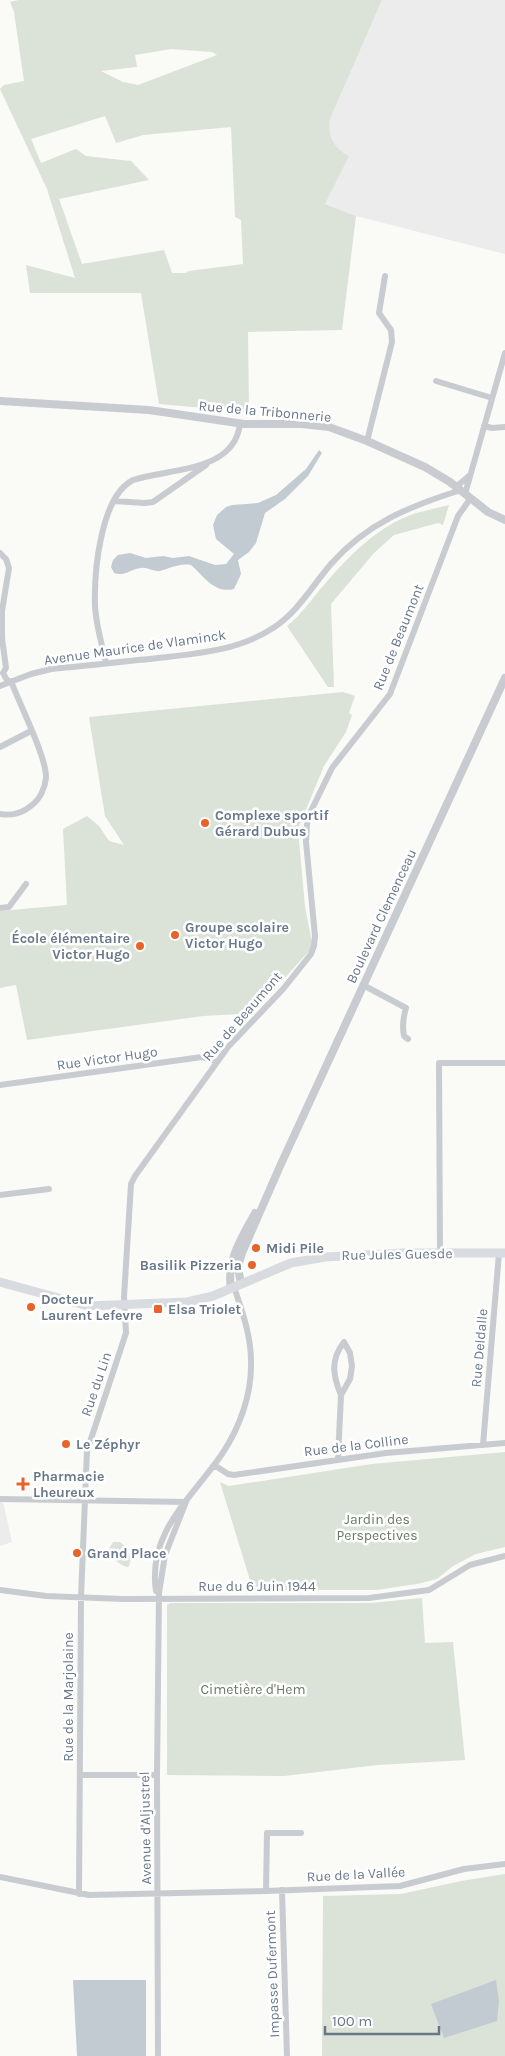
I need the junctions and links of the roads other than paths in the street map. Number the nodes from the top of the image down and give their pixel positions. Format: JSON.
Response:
{"nodes":[{"id":1,"x":385,"y":276,"type":"dead end"},
{"id":2,"x":505,"y":353,"type":"edge"},
{"id":3,"x":436,"y":381,"type":"dead end"},
{"id":4,"x":492,"y":398,"type":"junction"},
{"id":5,"x":0,"y":401,"type":"edge"},
{"id":6,"x":240,"y":424,"type":"junction"},
{"id":7,"x":484,"y":426,"type":"junction"},
{"id":8,"x":505,"y":427,"type":"edge"},
{"id":9,"x":367,"y":441,"type":"junction"},
{"id":10,"x":208,"y":463,"type":"junction"},
{"id":11,"x":470,"y":475,"type":"junction"},
{"id":12,"x":463,"y":492,"type":"junction"},
{"id":13,"x":114,"y":501,"type":"junction"},
{"id":14,"x":505,"y":520,"type":"edge"},
{"id":15,"x":0,"y":553,"type":"edge"},
{"id":16,"x":106,"y":663,"type":"junction"},
{"id":17,"x":2,"y":673,"type":"edge"},
{"id":18,"x":505,"y":678,"type":"edge"},
{"id":19,"x":9,"y":682,"type":"junction"},
{"id":20,"x":0,"y":686,"type":"edge"},
{"id":21,"x":31,"y":731,"type":"junction"},
{"id":22,"x":0,"y":747,"type":"edge"},
{"id":23,"x":0,"y":814,"type":"edge"},
{"id":24,"x":26,"y":884,"type":"dead end"},
{"id":25,"x":0,"y":908,"type":"edge"},
{"id":26,"x":363,"y":985,"type":"junction"},
{"id":27,"x":408,"y":1039,"type":"dead end"},
{"id":28,"x":217,"y":1062,"type":"junction"},
{"id":29,"x":505,"y":1063,"type":"edge"},
{"id":30,"x":0,"y":1085,"type":"edge"},
{"id":31,"x":49,"y":1189,"type":"dead end"},
{"id":32,"x":0,"y":1195,"type":"edge"},
{"id":33,"x":440,"y":1253,"type":"junction"},
{"id":34,"x":502,"y":1253,"type":"edge"},
{"id":35,"x":0,"y":1282,"type":"edge"},
{"id":36,"x":235,"y":1286,"type":"junction"},
{"id":37,"x":125,"y":1305,"type":"junction"},
{"id":38,"x":341,"y":1395,"type":"junction"},
{"id":39,"x":505,"y":1443,"type":"edge"},
{"id":40,"x":483,"y":1445,"type":"junction"},
{"id":41,"x":338,"y":1458,"type":"junction"},
{"id":42,"x":214,"y":1464,"type":"junction"},
{"id":43,"x":0,"y":1499,"type":"edge"},
{"id":44,"x":85,"y":1500,"type":"junction"},
{"id":45,"x":186,"y":1502,"type":"junction"},
{"id":46,"x":505,"y":1556,"type":"edge"},
{"id":47,"x":0,"y":1590,"type":"edge"},
{"id":48,"x":81,"y":1597,"type":"junction"},
{"id":49,"x":159,"y":1600,"type":"junction"},
{"id":50,"x":80,"y":1775,"type":"junction"},
{"id":51,"x":157,"y":1775,"type":"junction"},
{"id":52,"x":301,"y":1833,"type":"dead end"},
{"id":53,"x":505,"y":1864,"type":"edge"},
{"id":54,"x":0,"y":1877,"type":"edge"},
{"id":55,"x":282,"y":1890,"type":"junction"},
{"id":56,"x":266,"y":1891,"type":"junction"},
{"id":57,"x":158,"y":1893,"type":"junction"},
{"id":58,"x":79,"y":1894,"type":"junction"},
{"id":59,"x":158,"y":2056,"type":"edge"},
{"id":60,"x":286,"y":2056,"type":"edge"}],
"edges":[{"from":1,"to":9,"type":"street"},
{"from":2,"to":4,"type":"street","name":"Rue de Beaumont"},
{"from":3,"to":4,"type":"street"},
{"from":4,"to":7,"type":"street","name":"Rue de Beaumont"},
{"from":5,"to":6,"type":"street","name":"Rue de la Tribonnerie"},
{"from":6,"to":9,"type":"street","name":"Rue de la Tribonnerie"},
{"from":6,"to":10,"type":"street"},
{"from":7,"to":8,"type":"street"},
{"from":7,"to":11,"type":"street","name":"Rue de Beaumont"},
{"from":9,"to":12,"type":"street","name":"Rue de la Tribonnerie"},
{"from":10,"to":13,"type":"street"},
{"from":10,"to":13,"type":"street"},
{"from":11,"to":12,"type":"street","name":"Rue de Beaumont"},
{"from":11,"to":12,"type":"street","name":"Rue de Beaumont"},
{"from":12,"to":14,"type":"street","name":"Rue de la Tribonnerie"},
{"from":12,"to":16,"type":"street","name":"Avenue Maurice de Vlaminck"},
{"from":12,"to":28,"type":"street","name":"Rue de Beaumont"},
{"from":13,"to":16,"type":"street"},
{"from":15,"to":17,"type":"street"},
{"from":16,"to":19,"type":"street","name":"Avenue Maurice de Vlaminck"},
{"from":17,"to":19,"type":"street"},
{"from":18,"to":26,"type":"street","name":"Boulevard Clemenceau"},
{"from":19,"to":20,"type":"street","name":"Avenue Maurice de Vlaminck"},
{"from":19,"to":21,"type":"street"},
{"from":21,"to":22,"type":"street"},
{"from":21,"to":23,"type":"street"},
{"from":24,"to":25,"type":"street"},
{"from":26,"to":27,"type":"street"},
{"from":26,"to":36,"type":"street","name":"Boulevard Clemenceau"},
{"from":28,"to":30,"type":"street","name":"Rue Victor Hugo"},
{"from":28,"to":37,"type":"street","name":"Rue de Beaumont"},
{"from":29,"to":33,"type":"street"},
{"from":31,"to":32,"type":"street"},
{"from":33,"to":34,"type":"main road","name":"Rue Jules Guesde"},
{"from":33,"to":36,"type":"main road","name":"Rue Jules Guesde"},
{"from":34,"to":40,"type":"street","name":"Rue Deldalle"},
{"from":35,"to":37,"type":"main road","name":"Rue Jules Guesde"},
{"from":36,"to":37,"type":"main road","name":"Rue Jules Guesde"},
{"from":36,"to":42,"type":"street","name":"Avenue d'Aljustrel"},
{"from":37,"to":44,"type":"street","name":"Rue du Lin"},
{"from":38,"to":38,"type":"street"},
{"from":38,"to":41,"type":"street"},
{"from":39,"to":40,"type":"street","name":"Rue de la Colline"},
{"from":40,"to":41,"type":"street","name":"Rue de la Colline"},
{"from":41,"to":42,"type":"street","name":"Rue de la Colline"},
{"from":42,"to":45,"type":"street","name":"Avenue d'Aljustrel"},
{"from":43,"to":44,"type":"street"},
{"from":44,"to":45,"type":"street"},
{"from":44,"to":48,"type":"street","name":"Rue de la Marjolaine"},
{"from":45,"to":49,"type":"street","name":"Avenue d'Aljustrel"},
{"from":46,"to":49,"type":"street","name":"Rue du 6 Juin 1944"},
{"from":47,"to":48,"type":"street","name":"Rue du 6 Juin 1944"},
{"from":48,"to":49,"type":"street","name":"Rue du 6 Juin 1944"},
{"from":48,"to":50,"type":"street","name":"Rue de la Marjolaine"},
{"from":49,"to":51,"type":"street","name":"Avenue d'Aljustrel"},
{"from":50,"to":51,"type":"street"},
{"from":50,"to":58,"type":"street","name":"Rue de la Marjolaine"},
{"from":51,"to":57,"type":"street","name":"Avenue d'Aljustrel"},
{"from":52,"to":56,"type":"street"},
{"from":53,"to":55,"type":"street","name":"Rue de la Vallée"},
{"from":54,"to":58,"type":"street","name":"Rue de la Vallée"},
{"from":55,"to":56,"type":"street","name":"Rue de la Vallée"},
{"from":55,"to":60,"type":"street","name":"Impasse Dufermont"},
{"from":56,"to":57,"type":"street","name":"Rue de la Vallée"},
{"from":57,"to":58,"type":"street","name":"Rue de la Vallée"},
{"from":57,"to":59,"type":"street","name":"Avenue d'Aljustrel"}]}
